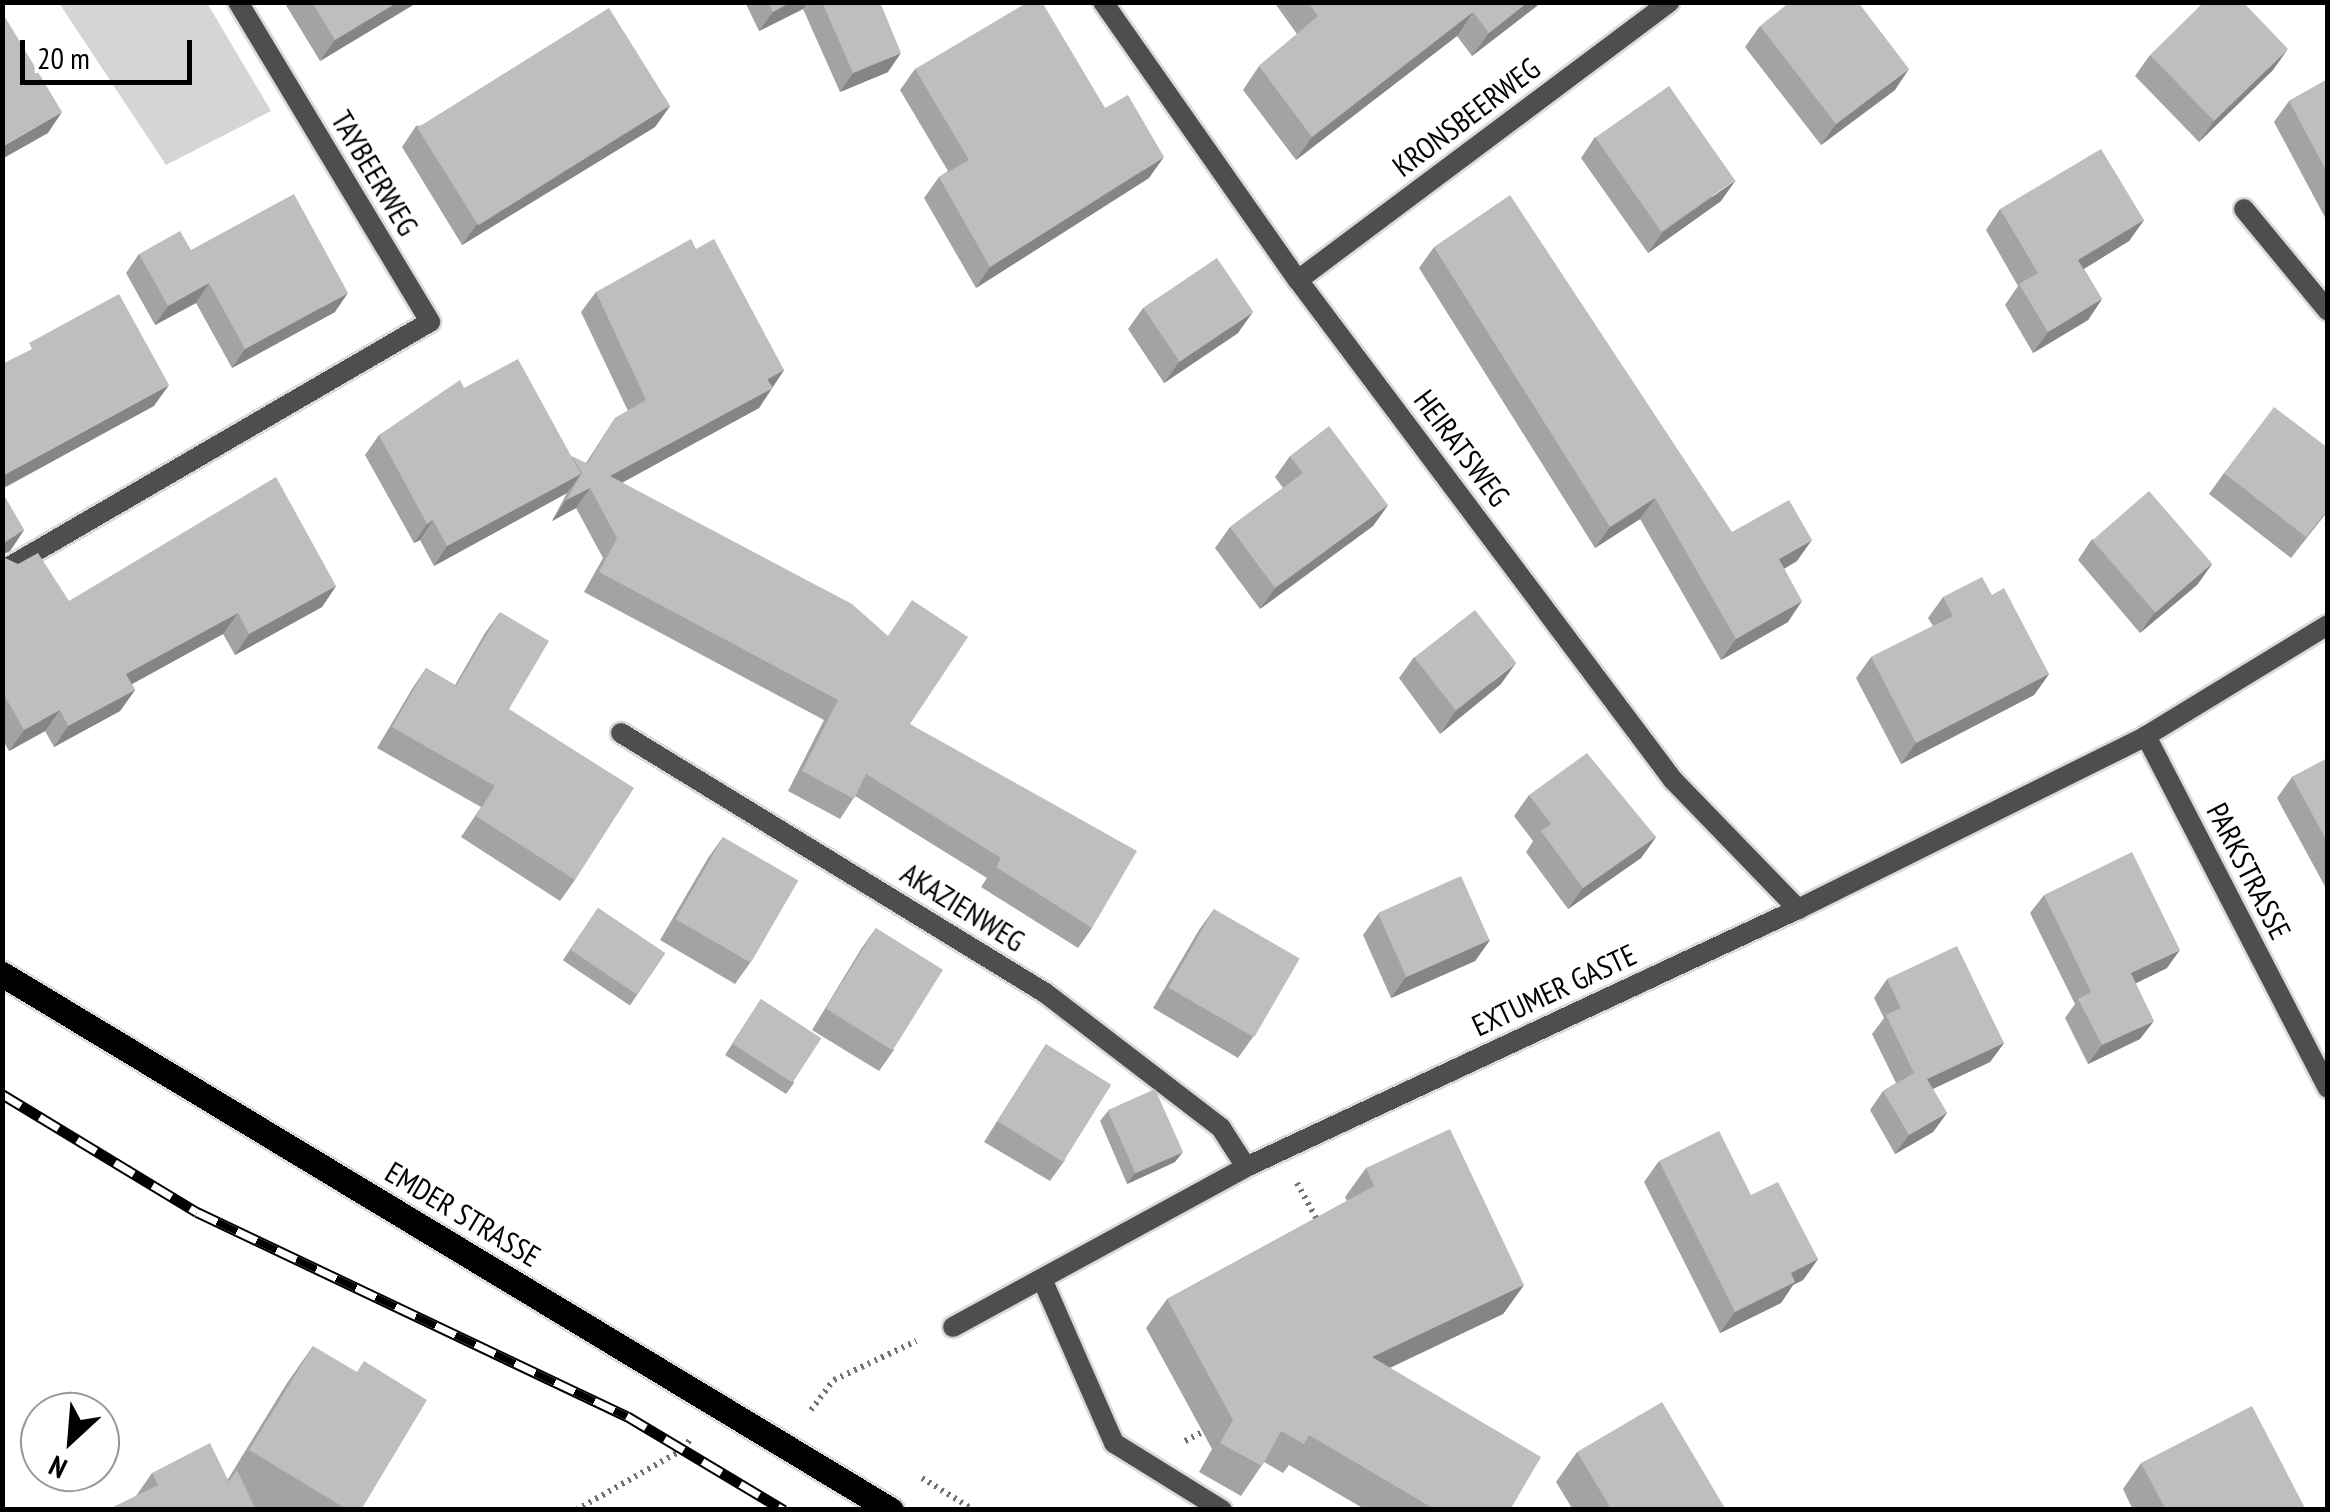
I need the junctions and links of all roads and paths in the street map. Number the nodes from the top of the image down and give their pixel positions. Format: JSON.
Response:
{"nodes":[{"id":1,"x":238,"y":2,"type":"edge"},
{"id":2,"x":1104,"y":2,"type":"edge"},
{"id":3,"x":1670,"y":2,"type":"edge"},
{"id":4,"x":2244,"y":209,"type":"dead end"},
{"id":5,"x":1298,"y":280,"type":"junction"},
{"id":6,"x":2328,"y":311,"type":"edge"},
{"id":7,"x":2,"y":571,"type":"edge"},
{"id":8,"x":2328,"y":625,"type":"edge"},
{"id":9,"x":621,"y":732,"type":"dead end"},
{"id":10,"x":2146,"y":736,"type":"junction"},
{"id":11,"x":1798,"y":910,"type":"junction"},
{"id":12,"x":2,"y":974,"type":"edge"},
{"id":13,"x":2328,"y":1088,"type":"edge"},
{"id":14,"x":1280,"y":1152,"type":"junction"},
{"id":15,"x":1246,"y":1167,"type":"junction"},
{"id":16,"x":1324,"y":1232,"type":"edge"},
{"id":17,"x":1042,"y":1279,"type":"junction"},
{"id":18,"x":953,"y":1328,"type":"joint"},
{"id":19,"x":713,"y":1403,"type":"junction"},
{"id":20,"x":811,"y":1410,"type":"dead end"},
{"id":21,"x":1216,"y":1425,"type":"edge"},
{"id":22,"x":1158,"y":1470,"type":"junction"},
{"id":23,"x":576,"y":1510,"type":"edge"},
{"id":24,"x":891,"y":1510,"type":"edge"},
{"id":25,"x":1222,"y":1510,"type":"edge"}],
"edges":[{"from":1,"to":7,"type":"street","name":"TAYBEERWEG"},
{"from":2,"to":5,"type":"street","name":"HEIRATSWEG"},
{"from":3,"to":5,"type":"street","name":"KRONSBEERWEG"},
{"from":4,"to":6,"type":"street"},
{"from":5,"to":11,"type":"street","name":"HEIRATSWEG"},
{"from":8,"to":10,"type":"street","name":"EXTUMER GASTE"},
{"from":9,"to":15,"type":"street","name":"AKAZIENWEG"},
{"from":10,"to":11,"type":"street","name":"EXTUMER GASTE"},
{"from":10,"to":13,"type":"street","name":"PARKSTRASSE"},
{"from":11,"to":14,"type":"street","name":"EXTUMER GASTE"},
{"from":12,"to":19,"type":"main road","name":"EMDER STRASSE"},
{"from":14,"to":15,"type":"street","name":"EXTUMER GASTE"},
{"from":14,"to":16,"type":"path"},
{"from":15,"to":17,"type":"street","name":"EXTUMER GASTE"},
{"from":17,"to":18,"type":"street","name":"EXTUMER GASTE"},
{"from":17,"to":22,"type":"street"},
{"from":18,"to":20,"type":"path"},
{"from":19,"to":23,"type":"path"},
{"from":19,"to":24,"type":"main road","name":"EMDER STRASSE"},
{"from":21,"to":22,"type":"path"},
{"from":22,"to":25,"type":"street"}]}
